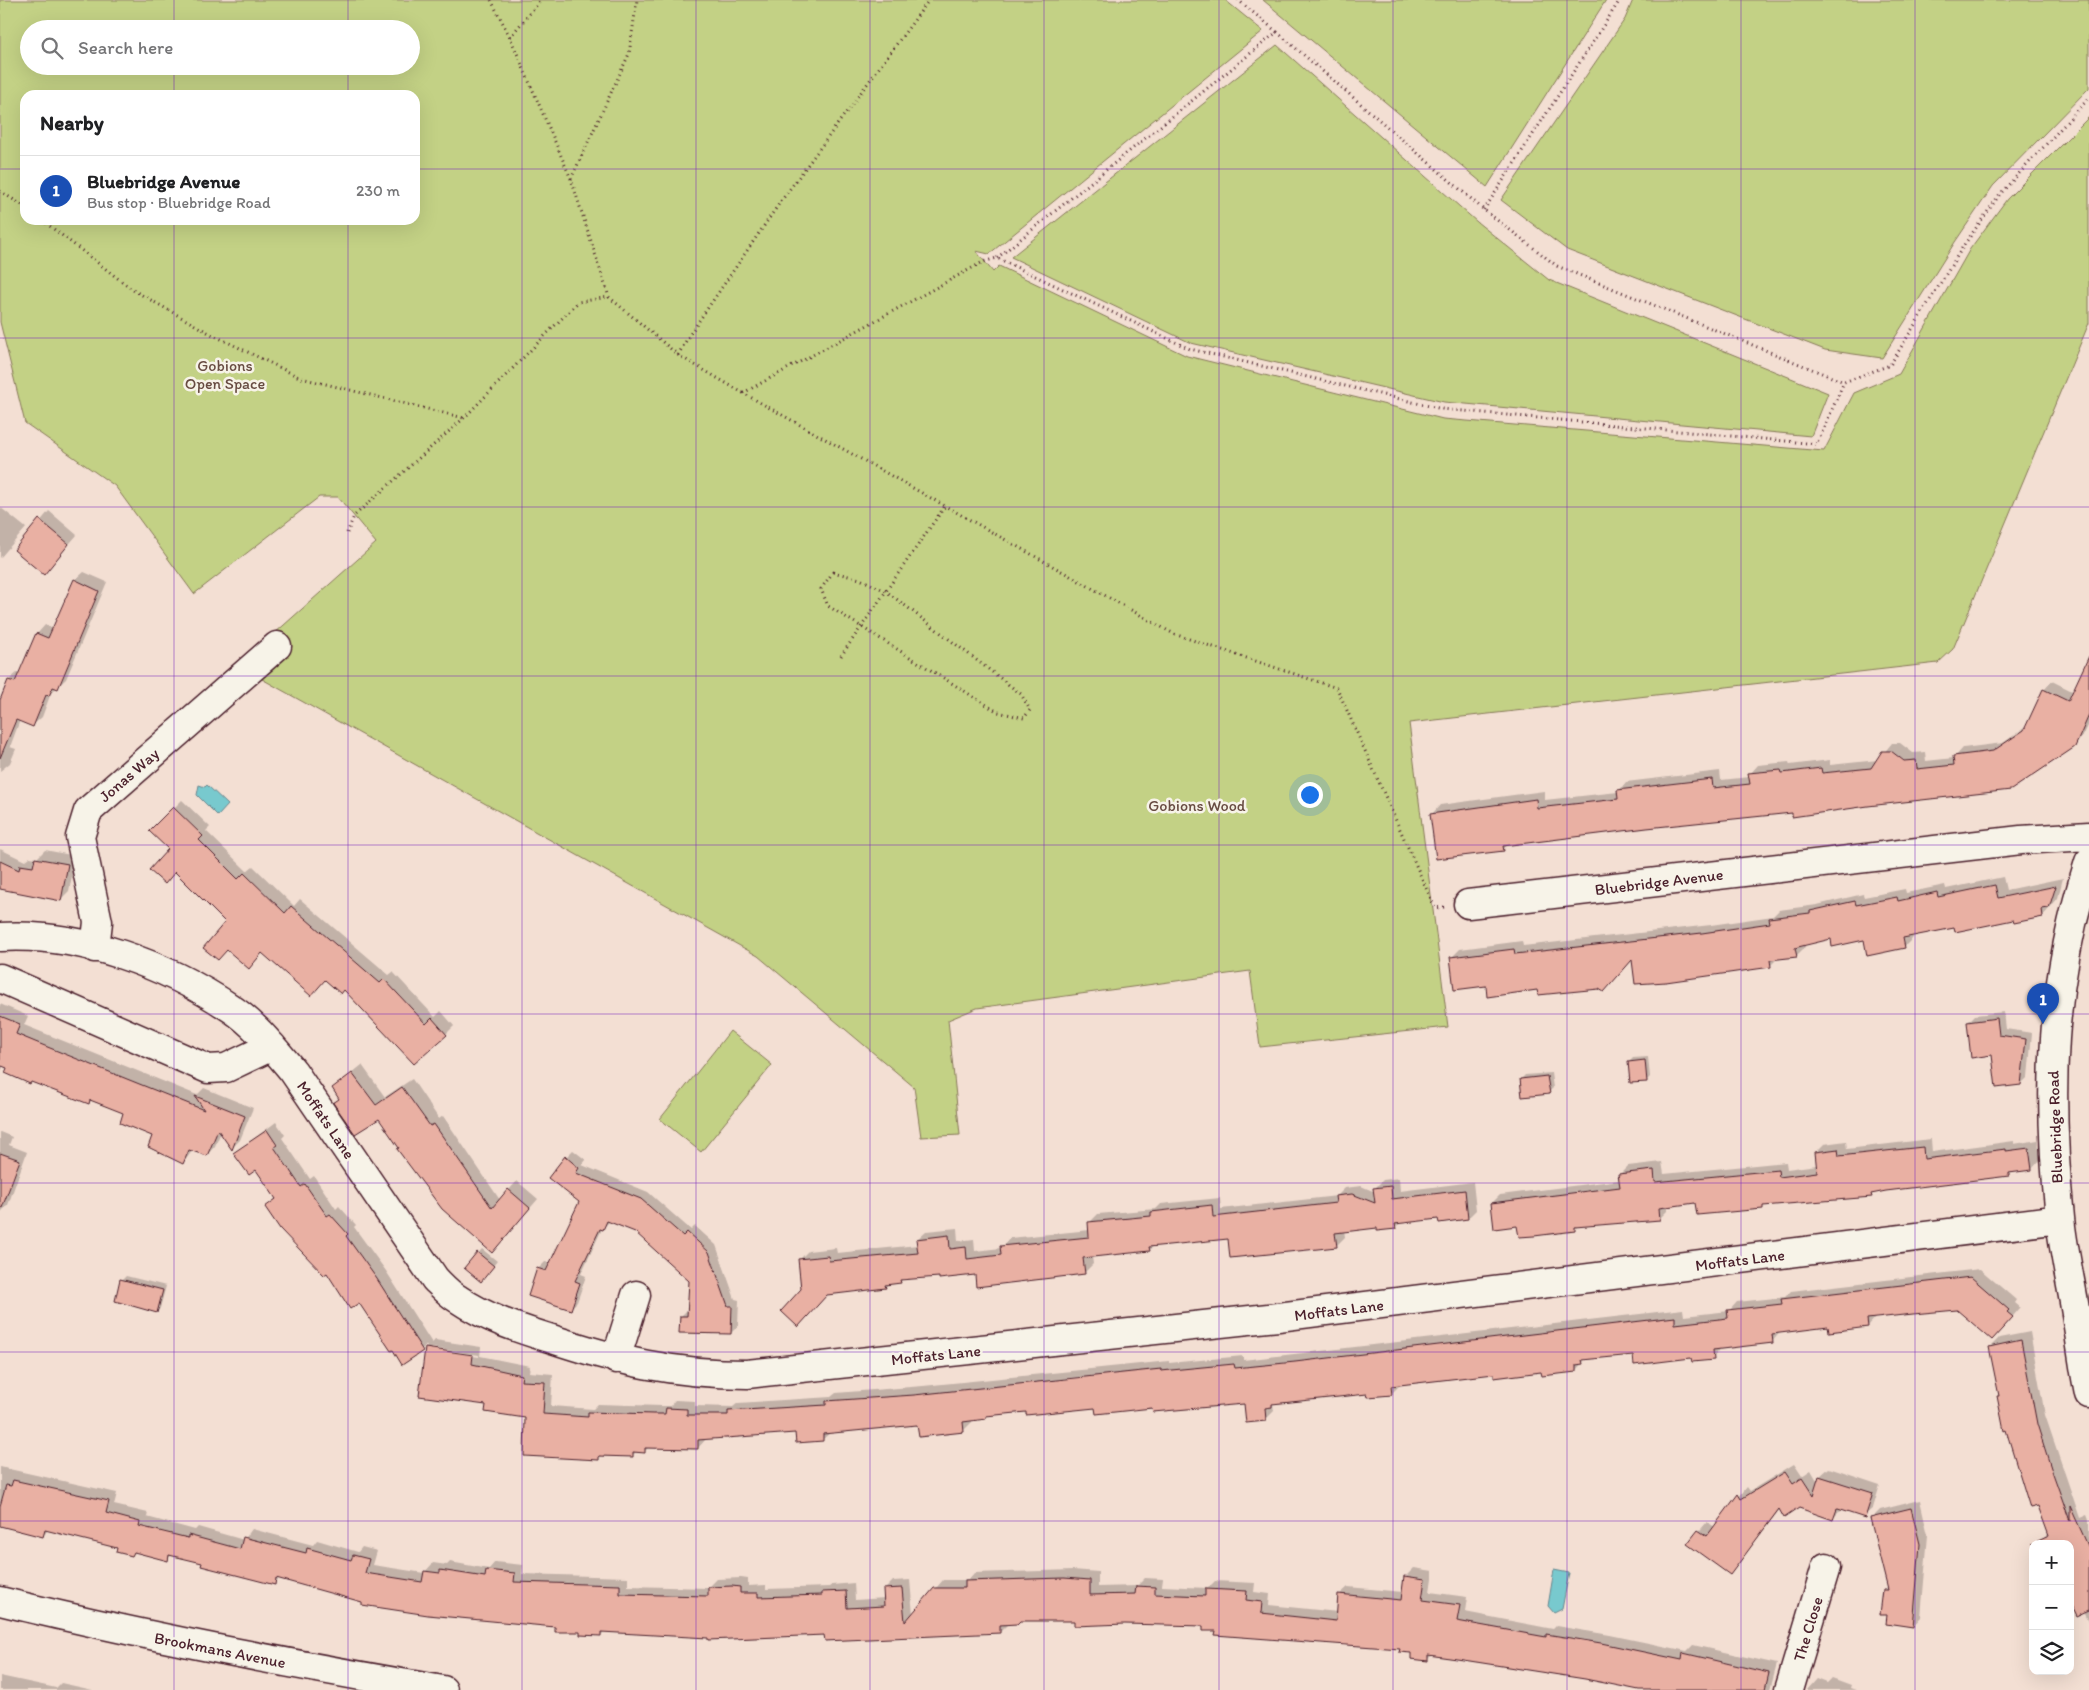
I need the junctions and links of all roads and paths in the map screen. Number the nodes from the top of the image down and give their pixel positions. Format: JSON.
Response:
{"nodes":[{"id":1,"x":491,"y":0,"type":"edge"},
{"id":2,"x":541,"y":0,"type":"edge"},
{"id":3,"x":637,"y":0,"type":"edge"},
{"id":4,"x":930,"y":0,"type":"edge"},
{"id":5,"x":1238,"y":0,"type":"edge"},
{"id":6,"x":1620,"y":0,"type":"edge"},
{"id":7,"x":1277,"y":32,"type":"junction"},
{"id":8,"x":510,"y":37,"type":"junction"},
{"id":9,"x":2089,"y":98,"type":"edge"},
{"id":10,"x":571,"y":179,"type":"junction"},
{"id":11,"x":0,"y":191,"type":"edge"},
{"id":12,"x":20,"y":204,"type":"edge"},
{"id":13,"x":1484,"y":210,"type":"junction"},
{"id":14,"x":48,"y":225,"type":"edge"},
{"id":15,"x":997,"y":258,"type":"junction"},
{"id":16,"x":609,"y":296,"type":"junction"},
{"id":17,"x":678,"y":355,"type":"junction"},
{"id":18,"x":1844,"y":382,"type":"junction"},
{"id":19,"x":743,"y":394,"type":"junction"},
{"id":20,"x":464,"y":418,"type":"junction"},
{"id":21,"x":945,"y":506,"type":"junction"},
{"id":22,"x":347,"y":533,"type":"dead end"},
{"id":23,"x":886,"y":591,"type":"junction"},
{"id":24,"x":861,"y":627,"type":"junction"},
{"id":25,"x":277,"y":646,"type":"dead end"},
{"id":26,"x":841,"y":656,"type":"dead end"},
{"id":27,"x":2089,"y":836,"type":"edge"},
{"id":28,"x":2089,"y":862,"type":"edge"},
{"id":29,"x":1468,"y":904,"type":"joint"},
{"id":30,"x":0,"y":937,"type":"edge"},
{"id":31,"x":95,"y":948,"type":"junction"},
{"id":32,"x":0,"y":978,"type":"edge"},
{"id":33,"x":272,"y":1046,"type":"junction"},
{"id":34,"x":2060,"y":1220,"type":"junction"},
{"id":35,"x":636,"y":1295,"type":"dead end"},
{"id":36,"x":616,"y":1359,"type":"junction"},
{"id":37,"x":2089,"y":1394,"type":"edge"},
{"id":38,"x":1826,"y":1567,"type":"dead end"},
{"id":39,"x":0,"y":1601,"type":"edge"},
{"id":40,"x":443,"y":1690,"type":"edge"},
{"id":41,"x":1789,"y":1690,"type":"edge"}],
"edges":[{"from":1,"to":8,"type":"path"},
{"from":2,"to":8,"type":"path"},
{"from":3,"to":10,"type":"path"},
{"from":4,"to":17,"type":"path"},
{"from":5,"to":7,"type":"path"},
{"from":6,"to":13,"type":"path"},
{"from":7,"to":13,"type":"path"},
{"from":7,"to":15,"type":"path"},
{"from":8,"to":10,"type":"path"},
{"from":9,"to":18,"type":"path"},
{"from":10,"to":16,"type":"path"},
{"from":11,"to":12,"type":"path"},
{"from":13,"to":18,"type":"path"},
{"from":14,"to":20,"type":"path"},
{"from":15,"to":18,"type":"path"},
{"from":15,"to":19,"type":"path"},
{"from":16,"to":17,"type":"path"},
{"from":16,"to":20,"type":"path"},
{"from":17,"to":19,"type":"path"},
{"from":19,"to":21,"type":"path"},
{"from":20,"to":22,"type":"path"},
{"from":21,"to":23,"type":"path"},
{"from":21,"to":29,"type":"path"},
{"from":23,"to":24,"type":"path"},
{"from":23,"to":24,"type":"path"},
{"from":23,"to":24,"type":"path"},
{"from":24,"to":26,"type":"path"},
{"from":25,"to":31,"type":"street","name":"Jonas Way"},
{"from":27,"to":29,"type":"street","name":"Bluebridge Avenue"},
{"from":28,"to":34,"type":"street","name":"Bluebridge Road"},
{"from":30,"to":31,"type":"street","name":"Moffats Lane"},
{"from":31,"to":33,"type":"street","name":"Moffats Lane"},
{"from":32,"to":33,"type":"street"},
{"from":33,"to":36,"type":"street","name":"Moffats Lane"},
{"from":34,"to":36,"type":"street","name":"Moffats Lane"},
{"from":34,"to":37,"type":"street","name":"Bluebridge Road"},
{"from":35,"to":36,"type":"street"},
{"from":38,"to":41,"type":"street","name":"The Close"},
{"from":39,"to":40,"type":"street","name":"Brookmans Avenue"}]}
